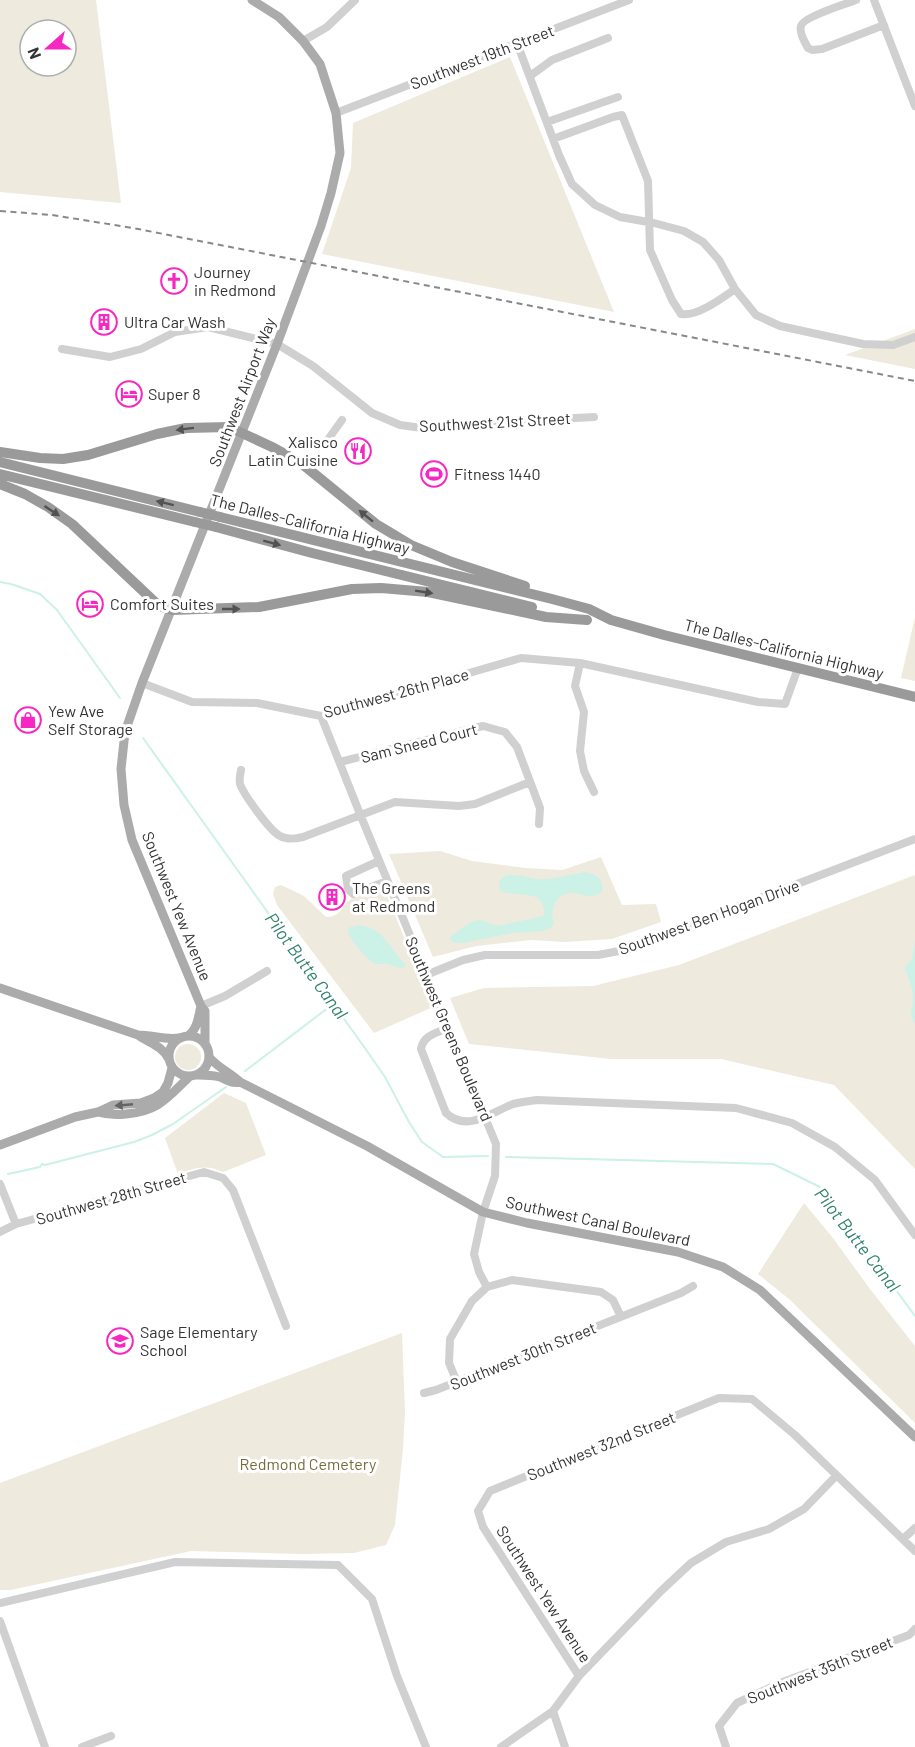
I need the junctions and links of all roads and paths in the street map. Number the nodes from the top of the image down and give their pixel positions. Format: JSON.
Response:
{"nodes":[{"id":1,"x":252,"y":0,"type":"edge"},
{"id":2,"x":355,"y":0,"type":"edge"},
{"id":3,"x":629,"y":0,"type":"edge"},
{"id":4,"x":856,"y":0,"type":"edge"},
{"id":5,"x":874,"y":0,"type":"edge"},
{"id":6,"x":884,"y":25,"type":"junction"},
{"id":7,"x":608,"y":38,"type":"dead end"},
{"id":8,"x":303,"y":41,"type":"junction"},
{"id":9,"x":518,"y":43,"type":"junction"},
{"id":10,"x":530,"y":76,"type":"junction"},
{"id":11,"x":912,"y":87,"type":"edge"},
{"id":12,"x":618,"y":97,"type":"dead end"},
{"id":13,"x":915,"y":106,"type":"edge"},
{"id":14,"x":336,"y":113,"type":"junction"},
{"id":15,"x":547,"y":122,"type":"junction"},
{"id":16,"x":553,"y":138,"type":"junction"},
{"id":17,"x":735,"y":289,"type":"junction"},
{"id":18,"x":915,"y":337,"type":"edge"},
{"id":19,"x":277,"y":344,"type":"junction"},
{"id":20,"x":62,"y":349,"type":"dead end"},
{"id":21,"x":594,"y":417,"type":"dead end"},
{"id":22,"x":342,"y":420,"type":"dead end"},
{"id":23,"x":242,"y":432,"type":"junction"},
{"id":24,"x":324,"y":445,"type":"dead end"},
{"id":25,"x":0,"y":452,"type":"edge"},
{"id":26,"x":0,"y":462,"type":"edge"},
{"id":27,"x":0,"y":474,"type":"edge"},
{"id":28,"x":0,"y":484,"type":"edge"},
{"id":29,"x":198,"y":517,"type":"junction"},
{"id":30,"x":218,"y":522,"type":"junction"},
{"id":31,"x":552,"y":599,"type":"junction"},
{"id":32,"x":172,"y":610,"type":"junction"},
{"id":33,"x":587,"y":620,"type":"junction"},
{"id":34,"x":612,"y":620,"type":"junction"},
{"id":35,"x":580,"y":663,"type":"junction"},
{"id":36,"x":798,"y":668,"type":"junction"},
{"id":37,"x":142,"y":683,"type":"junction"},
{"id":38,"x":915,"y":697,"type":"edge"},
{"id":39,"x":321,"y":716,"type":"junction"},
{"id":40,"x":340,"y":762,"type":"junction"},
{"id":41,"x":241,"y":770,"type":"dead end"},
{"id":42,"x":530,"y":782,"type":"junction"},
{"id":43,"x":594,"y":792,"type":"dead end"},
{"id":44,"x":360,"y":814,"type":"junction"},
{"id":45,"x":539,"y":824,"type":"dead end"},
{"id":46,"x":915,"y":839,"type":"edge"},
{"id":47,"x":379,"y":861,"type":"junction"},
{"id":48,"x":387,"y":881,"type":"junction"},
{"id":49,"x":267,"y":971,"type":"dead end"},
{"id":50,"x":426,"y":975,"type":"junction"},
{"id":51,"x":0,"y":988,"type":"edge"},
{"id":52,"x":201,"y":1006,"type":"junction"},
{"id":53,"x":448,"y":1028,"type":"junction"},
{"id":54,"x":138,"y":1035,"type":"junction"},
{"id":55,"x":183,"y":1037,"type":"junction"},
{"id":56,"x":205,"y":1044,"type":"junction"},
{"id":57,"x":209,"y":1058,"type":"junction"},
{"id":58,"x":171,"y":1063,"type":"junction"},
{"id":59,"x":192,"y":1076,"type":"junction"},
{"id":60,"x":240,"y":1082,"type":"junction"},
{"id":61,"x":98,"y":1112,"type":"junction"},
{"id":62,"x":486,"y":1117,"type":"junction"},
{"id":63,"x":0,"y":1145,"type":"edge"},
{"id":64,"x":0,"y":1184,"type":"edge"},
{"id":65,"x":483,"y":1212,"type":"junction"},
{"id":66,"x":16,"y":1224,"type":"junction"},
{"id":67,"x":0,"y":1232,"type":"edge"},
{"id":68,"x":915,"y":1235,"type":"edge"},
{"id":69,"x":693,"y":1286,"type":"dead end"},
{"id":70,"x":487,"y":1287,"type":"junction"},
{"id":71,"x":621,"y":1317,"type":"junction"},
{"id":72,"x":286,"y":1326,"type":"dead end"},
{"id":73,"x":457,"y":1382,"type":"junction"},
{"id":74,"x":424,"y":1393,"type":"dead end"},
{"id":75,"x":915,"y":1437,"type":"edge"},
{"id":76,"x":836,"y":1476,"type":"junction"},
{"id":77,"x":483,"y":1527,"type":"joint"},
{"id":78,"x":915,"y":1528,"type":"edge"},
{"id":79,"x":903,"y":1539,"type":"junction"},
{"id":80,"x":915,"y":1551,"type":"edge"},
{"id":81,"x":0,"y":1604,"type":"edge"},
{"id":82,"x":0,"y":1621,"type":"edge"},
{"id":83,"x":915,"y":1629,"type":"edge"},
{"id":84,"x":579,"y":1676,"type":"junction"},
{"id":85,"x":553,"y":1711,"type":"junction"},
{"id":86,"x":111,"y":1736,"type":"dead end"},
{"id":87,"x":45,"y":1747,"type":"edge"},
{"id":88,"x":82,"y":1747,"type":"edge"},
{"id":89,"x":426,"y":1747,"type":"edge"},
{"id":90,"x":501,"y":1747,"type":"edge"},
{"id":91,"x":565,"y":1747,"type":"edge"},
{"id":92,"x":726,"y":1747,"type":"edge"}],
"edges":[{"from":1,"to":8,"type":"main road","name":"Southwest Airport Way"},
{"from":2,"to":8,"type":"street"},
{"from":3,"to":9,"type":"street","name":"Southwest 19th Street"},
{"from":4,"to":6,"type":"street"},
{"from":5,"to":6,"type":"street"},
{"from":6,"to":11,"type":"street"},
{"from":7,"to":10,"type":"street"},
{"from":8,"to":14,"type":"main road","name":"Southwest Airport Way"},
{"from":9,"to":10,"type":"street"},
{"from":9,"to":14,"type":"street","name":"Southwest 19th Street"},
{"from":10,"to":15,"type":"street"},
{"from":11,"to":13,"type":"street"},
{"from":12,"to":15,"type":"street"},
{"from":14,"to":19,"type":"main road","name":"Southwest Airport Way"},
{"from":15,"to":16,"type":"street"},
{"from":16,"to":17,"type":"street"},
{"from":16,"to":17,"type":"street"},
{"from":17,"to":18,"type":"street"},
{"from":19,"to":20,"type":"street","name":"Southwest 21st Street"},
{"from":19,"to":21,"type":"street","name":"Southwest 21st Street"},
{"from":19,"to":23,"type":"main road","name":"Southwest Airport Way"},
{"from":22,"to":24,"type":"street"},
{"from":23,"to":25,"type":"highway","one_way":true},
{"from":31,"to":23,"type":"highway","one_way":true},
{"from":23,"to":32,"type":"main road","name":"Southwest Airport Way"},
{"from":29,"to":26,"type":"highway","name":"The Dalles-California Highway","one_way":true},
{"from":27,"to":29,"type":"highway","name":"The Dalles-California Highway"},
{"from":28,"to":32,"type":"highway","one_way":true},
{"from":29,"to":30,"type":"highway","name":"The Dalles-California Highway","bridge":true},
{"from":30,"to":31,"type":"highway","name":"The Dalles-California Highway"},
{"from":30,"to":33,"type":"highway","name":"The Dalles-California Highway","one_way":true},
{"from":31,"to":34,"type":"highway","name":"The Dalles-California Highway"},
{"from":32,"to":33,"type":"highway","one_way":true},
{"from":32,"to":37,"type":"main road","name":"Southwest Yew Avenue"},
{"from":33,"to":34,"type":"highway","name":"The Dalles-California Highway"},
{"from":34,"to":36,"type":"highway","name":"The Dalles-California Highway"},
{"from":35,"to":36,"type":"street","name":"Southwest 26th Place"},
{"from":35,"to":39,"type":"street","name":"Southwest 26th Place"},
{"from":35,"to":43,"type":"street"},
{"from":36,"to":38,"type":"highway","name":"The Dalles-California Highway"},
{"from":37,"to":39,"type":"street","name":"Southwest 26th Place"},
{"from":37,"to":52,"type":"main road","name":"Southwest Yew Avenue"},
{"from":39,"to":40,"type":"street","name":"Southwest Greens Boulevard"},
{"from":40,"to":42,"type":"street","name":"Sam Sneed Court"},
{"from":40,"to":44,"type":"street","name":"Southwest Greens Boulevard"},
{"from":41,"to":44,"type":"street"},
{"from":42,"to":44,"type":"street"},
{"from":42,"to":45,"type":"street","name":"Sam Sneed Court"},
{"from":44,"to":47,"type":"street","name":"Southwest Greens Boulevard"},
{"from":46,"to":50,"type":"street","name":"Southwest Ben Hogan Drive"},
{"from":47,"to":48,"type":"street","name":"Southwest Greens Boulevard"},
{"from":47,"to":48,"type":"street"},
{"from":48,"to":50,"type":"street","name":"Southwest Greens Boulevard"},
{"from":49,"to":52,"type":"street"},
{"from":50,"to":53,"type":"street","name":"Southwest Greens Boulevard"},
{"from":51,"to":54,"type":"main road"},
{"from":52,"to":55,"type":"main road","name":"Southwest Yew Avenue"},
{"from":52,"to":56,"type":"main road","name":"Southwest Yew Avenue"},
{"from":53,"to":62,"type":"street","name":"Southwest Greens Boulevard"},
{"from":53,"to":62,"type":"street"},
{"from":54,"to":55,"type":"main road"},
{"from":54,"to":58,"type":"main road"},
{"from":55,"to":56,"type":"main road"},
{"from":55,"to":58,"type":"main road"},
{"from":56,"to":57,"type":"main road"},
{"from":57,"to":59,"type":"main road"},
{"from":57,"to":60,"type":"main road","name":"Southwest Canal Boulevard"},
{"from":58,"to":59,"type":"main road"},
{"from":58,"to":61,"type":"main road","one_way":true},
{"from":59,"to":60,"type":"main road","name":"Southwest Canal Boulevard"},
{"from":59,"to":61,"type":"main road"},
{"from":60,"to":65,"type":"main road","name":"Southwest Canal Boulevard"},
{"from":61,"to":63,"type":"main road"},
{"from":62,"to":65,"type":"street","name":"Southwest Greens Boulevard"},
{"from":62,"to":68,"type":"street"},
{"from":64,"to":66,"type":"street"},
{"from":65,"to":70,"type":"street","name":"Southwest Greens Boulevard"},
{"from":65,"to":75,"type":"main road","name":"Southwest Canal Boulevard"},
{"from":66,"to":67,"type":"street","name":"Southwest 28th Street"},
{"from":66,"to":72,"type":"street","name":"Southwest 28th Street"},
{"from":69,"to":71,"type":"street","name":"Southwest 30th Street"},
{"from":70,"to":71,"type":"street"},
{"from":70,"to":73,"type":"street"},
{"from":71,"to":73,"type":"street","name":"Southwest 30th Street"},
{"from":73,"to":74,"type":"street","name":"Southwest 30th Street"},
{"from":76,"to":77,"type":"street","name":"Southwest 32nd Street"},
{"from":76,"to":79,"type":"street"},
{"from":76,"to":84,"type":"street"},
{"from":77,"to":84,"type":"street","name":"Southwest Yew Avenue"},
{"from":78,"to":79,"type":"street"},
{"from":79,"to":80,"type":"street"},
{"from":81,"to":89,"type":"street"},
{"from":82,"to":87,"type":"street"},
{"from":83,"to":92,"type":"street","name":"Southwest 35th Street"},
{"from":84,"to":85,"type":"street"},
{"from":85,"to":90,"type":"street"},
{"from":85,"to":91,"type":"street"},
{"from":86,"to":88,"type":"street"}]}
